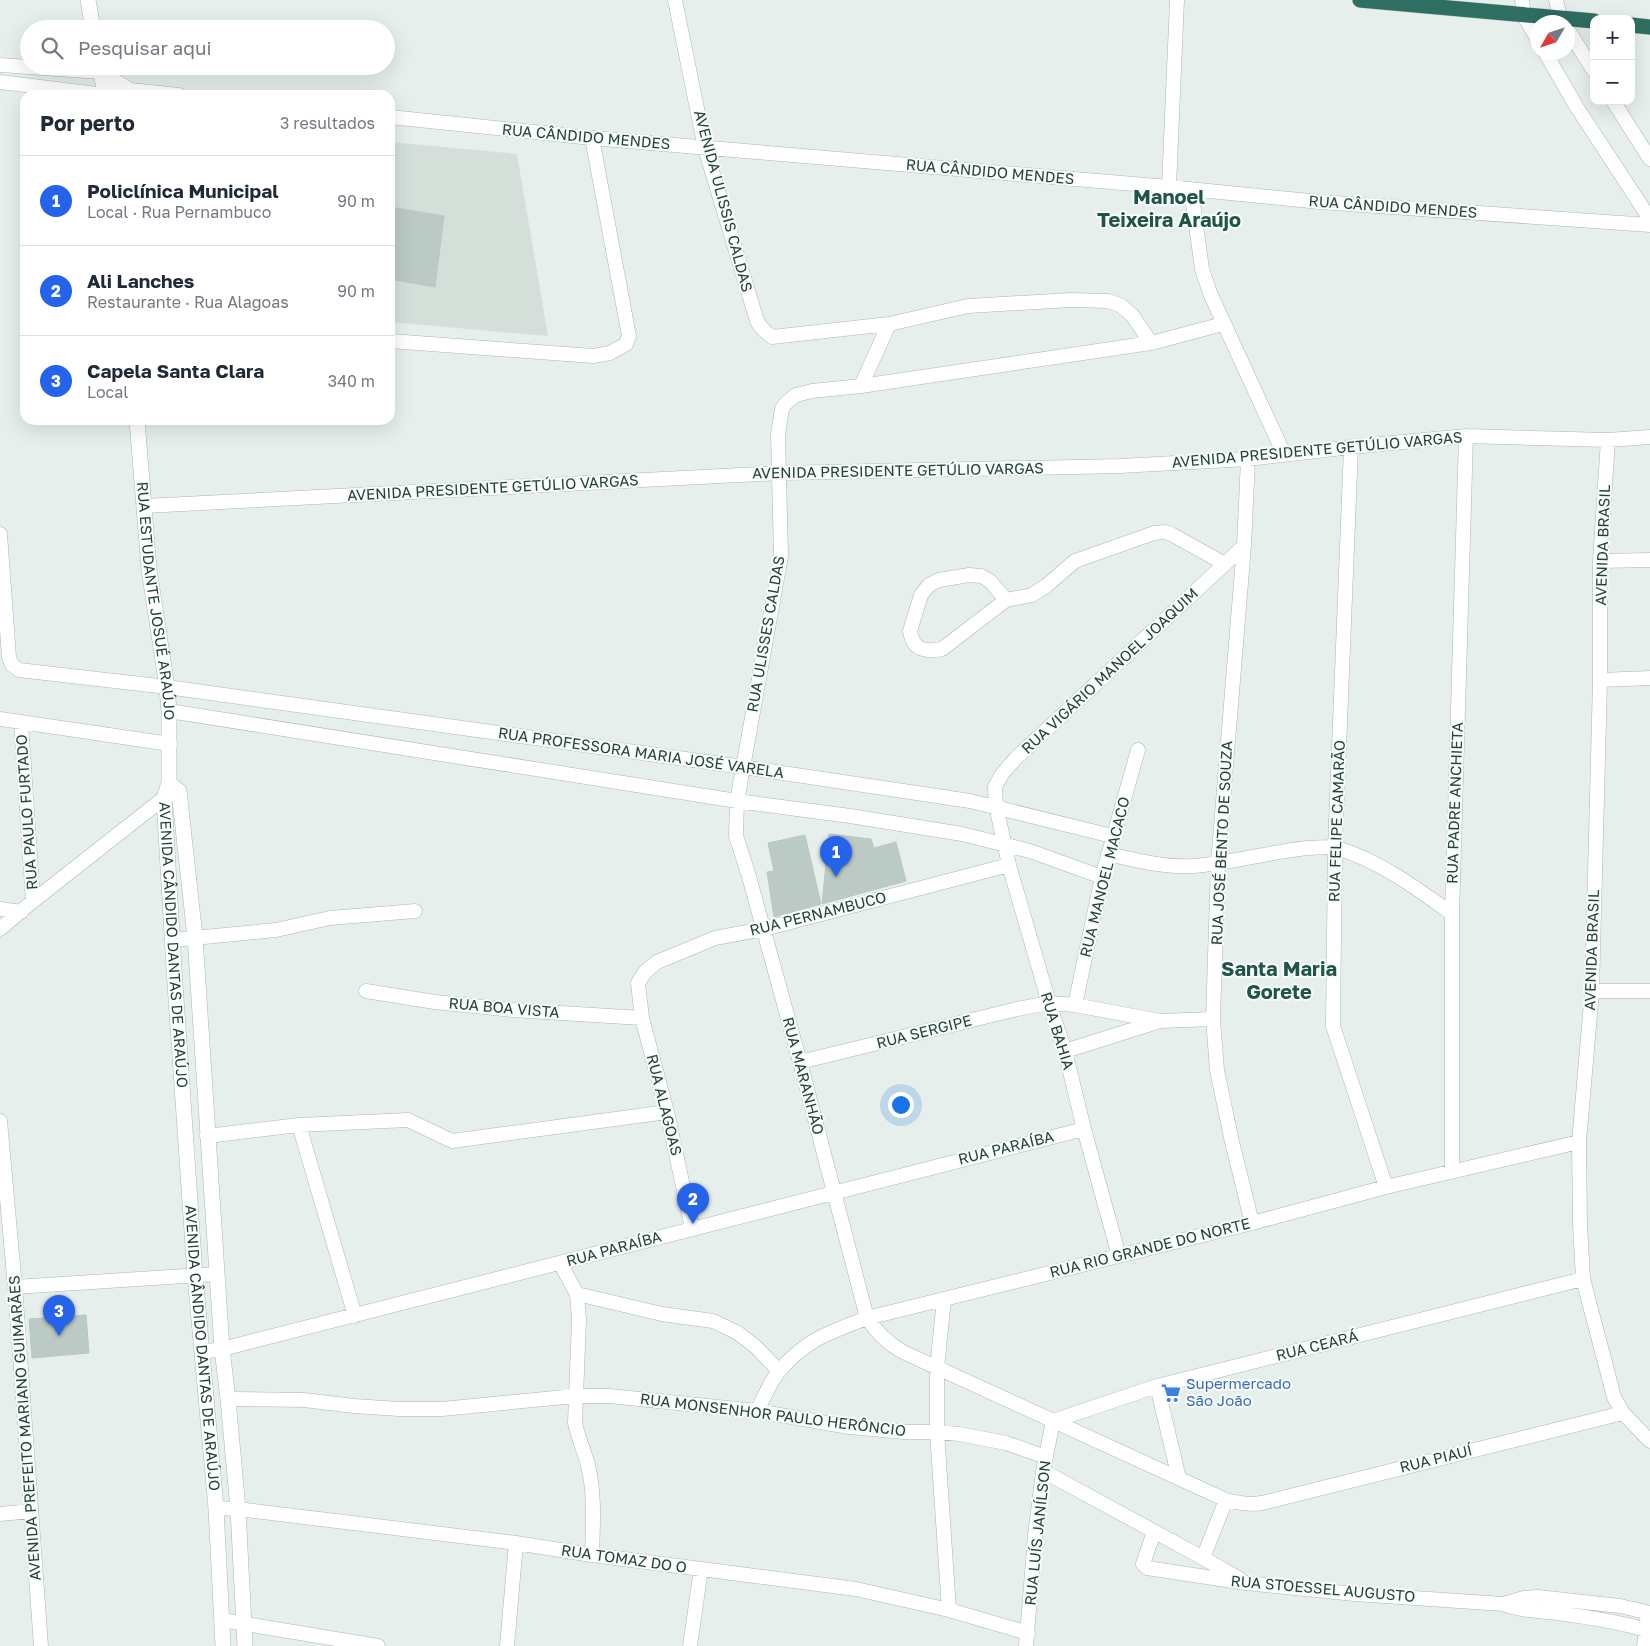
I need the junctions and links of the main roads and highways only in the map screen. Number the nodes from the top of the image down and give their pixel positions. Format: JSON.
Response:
{"nodes":[{"id":1,"x":88,"y":0,"type":"edge"},
{"id":2,"x":1366,"y":0,"type":"edge"},
{"id":3,"x":1530,"y":17,"type":"edge"},
{"id":4,"x":91,"y":20,"type":"edge"},
{"id":5,"x":1590,"y":21,"type":"edge"},
{"id":6,"x":1575,"y":22,"type":"edge"},
{"id":7,"x":1635,"y":25,"type":"edge"},
{"id":8,"x":1650,"y":27,"type":"edge"},
{"id":9,"x":101,"y":75,"type":"edge"},
{"id":10,"x":104,"y":90,"type":"edge"},
{"id":11,"x":137,"y":425,"type":"edge"},
{"id":12,"x":174,"y":787,"type":"junction"},
{"id":13,"x":185,"y":850,"type":"junction"},
{"id":14,"x":167,"y":852,"type":"junction"},
{"id":15,"x":201,"y":1035,"type":"junction"},
{"id":16,"x":178,"y":1036,"type":"junction"},
{"id":17,"x":188,"y":1177,"type":"junction"},
{"id":18,"x":210,"y":1177,"type":"junction"},
{"id":19,"x":223,"y":1646,"type":"edge"},
{"id":20,"x":245,"y":1646,"type":"edge"}],
"edges":[{"from":1,"to":4,"type":"main road"},
{"from":2,"to":3,"type":"highway"},
{"from":5,"to":6,"type":"highway"},
{"from":7,"to":8,"type":"highway"},
{"from":9,"to":10,"type":"main road"},
{"from":11,"to":12,"type":"main road","name":"RUA ESTUDANTE JOSUÉ ARAÚJO"},
{"from":12,"to":13,"type":"main road","name":"AVENIDA CÂNDIDO DANTAS DE ARAÚJO"},
{"from":12,"to":14,"type":"main road","name":"AVENIDA CÂNDIDO DANTAS DE ARAÚJO"},
{"from":13,"to":14,"type":"main road"},
{"from":13,"to":15,"type":"main road","name":"AVENIDA CÂNDIDO DANTAS DE ARAÚJO"},
{"from":14,"to":16,"type":"main road","name":"AVENIDA CÂNDIDO DANTAS DE ARAÚJO"},
{"from":15,"to":16,"type":"main road"},
{"from":15,"to":18,"type":"main road","name":"AVENIDA CÂNDIDO DANTAS DE ARAÚJO"},
{"from":16,"to":17,"type":"main road","name":"AVENIDA CÂNDIDO DANTAS DE ARAÚJO"},
{"from":17,"to":18,"type":"main road"},
{"from":17,"to":19,"type":"main road","name":"AVENIDA CÂNDIDO DANTAS DE ARAÚJO"},
{"from":18,"to":20,"type":"main road","name":"AVENIDA CÂNDIDO DANTAS DE ARAÚJO"}]}
